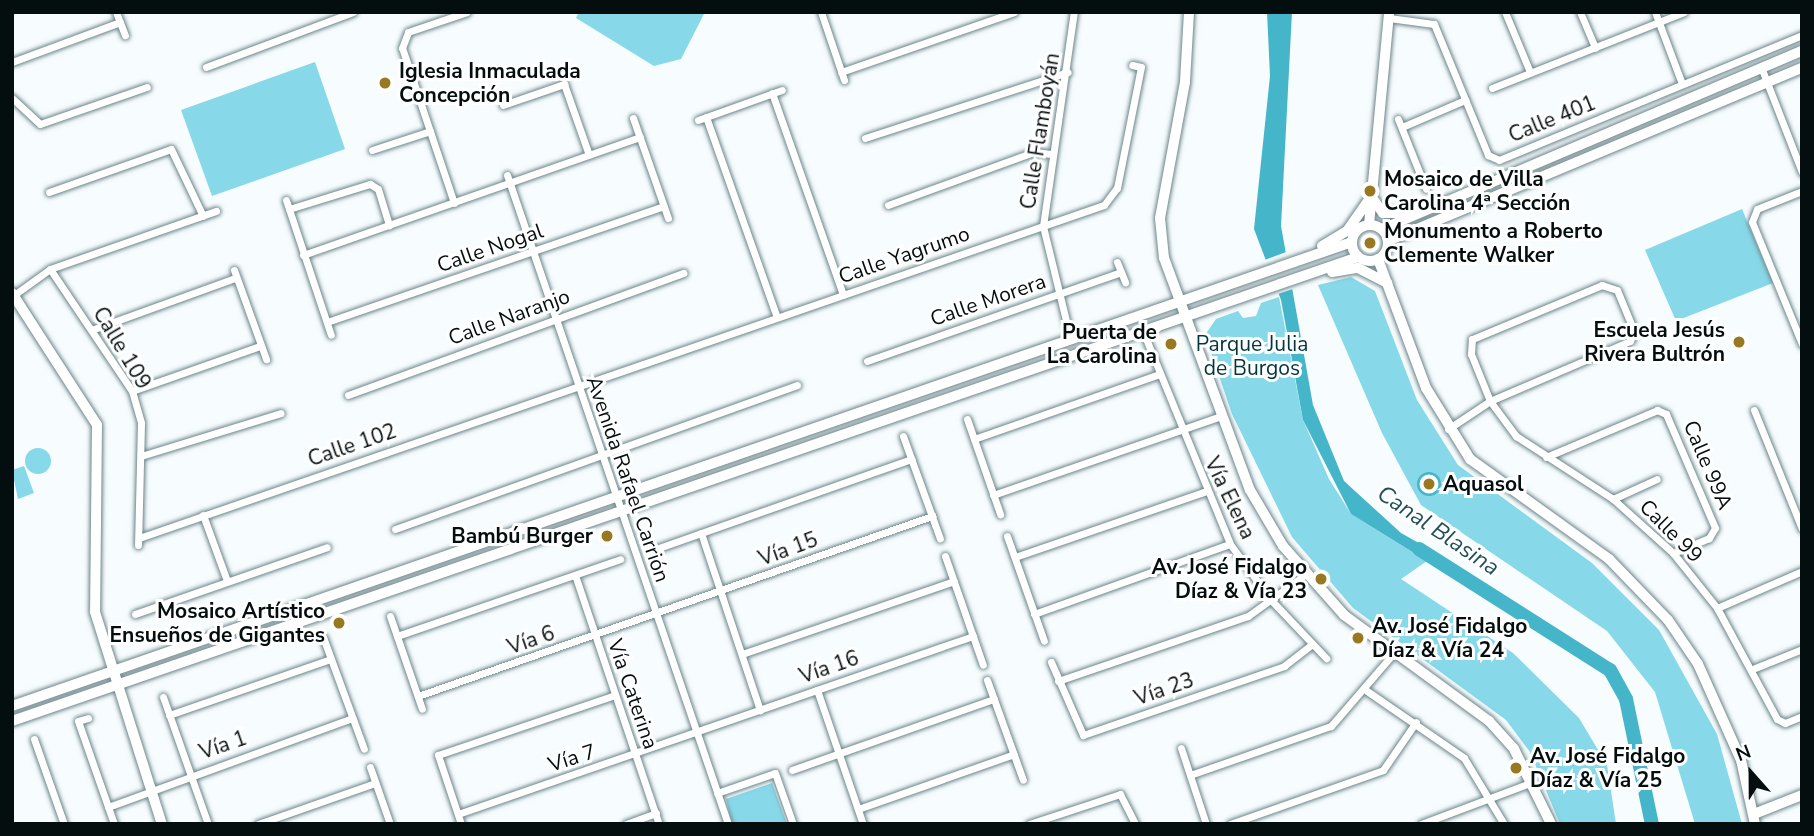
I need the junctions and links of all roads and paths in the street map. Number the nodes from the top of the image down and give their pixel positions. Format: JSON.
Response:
{"nodes":[{"id":1,"x":116,"y":12,"type":"edge"},
{"id":2,"x":353,"y":12,"type":"edge"},
{"id":3,"x":467,"y":12,"type":"edge"},
{"id":4,"x":821,"y":12,"type":"edge"},
{"id":5,"x":1014,"y":12,"type":"edge"},
{"id":6,"x":1074,"y":12,"type":"edge"},
{"id":7,"x":1189,"y":12,"type":"edge"},
{"id":8,"x":1505,"y":12,"type":"edge"},
{"id":9,"x":1580,"y":12,"type":"edge"},
{"id":10,"x":1655,"y":12,"type":"edge"},
{"id":11,"x":1684,"y":12,"type":"edge"},
{"id":12,"x":1389,"y":15,"type":"edge"},
{"id":13,"x":120,"y":22,"type":"junction"},
{"id":14,"x":1659,"y":23,"type":"junction"},
{"id":15,"x":125,"y":35,"type":"dead end"},
{"id":16,"x":1802,"y":36,"type":"edge"},
{"id":17,"x":1595,"y":48,"type":"junction"},
{"id":18,"x":1802,"y":51,"type":"edge"},
{"id":19,"x":12,"y":62,"type":"edge"},
{"id":20,"x":1137,"y":66,"type":"dead end"},
{"id":21,"x":206,"y":67,"type":"dead end"},
{"id":22,"x":1760,"y":67,"type":"junction"},
{"id":23,"x":1802,"y":68,"type":"edge"},
{"id":24,"x":1068,"y":72,"type":"junction"},
{"id":25,"x":1530,"y":72,"type":"junction"},
{"id":26,"x":1767,"y":83,"type":"junction"},
{"id":27,"x":1682,"y":84,"type":"junction"},
{"id":28,"x":147,"y":87,"type":"dead end"},
{"id":29,"x":1492,"y":88,"type":"dead end"},
{"id":30,"x":782,"y":90,"type":"dead end"},
{"id":31,"x":772,"y":93,"type":"junction"},
{"id":32,"x":12,"y":99,"type":"edge"},
{"id":33,"x":1465,"y":100,"type":"junction"},
{"id":34,"x":503,"y":105,"type":"dead end"},
{"id":35,"x":633,"y":118,"type":"dead end"},
{"id":36,"x":1398,"y":119,"type":"dead end"},
{"id":37,"x":1402,"y":127,"type":"junction"},
{"id":38,"x":430,"y":131,"type":"junction"},
{"id":39,"x":640,"y":137,"type":"junction"},
{"id":40,"x":865,"y":138,"type":"dead end"},
{"id":41,"x":372,"y":150,"type":"dead end"},
{"id":42,"x":1051,"y":154,"type":"junction"},
{"id":43,"x":589,"y":155,"type":"junction"},
{"id":44,"x":1802,"y":172,"type":"edge"},
{"id":45,"x":508,"y":179,"type":"junction"},
{"id":46,"x":1426,"y":189,"type":"dead end"},
{"id":47,"x":48,"y":191,"type":"dead end"},
{"id":48,"x":1802,"y":191,"type":"edge"},
{"id":49,"x":1371,"y":195,"type":"junction"},
{"id":50,"x":285,"y":200,"type":"dead end"},
{"id":51,"x":454,"y":203,"type":"junction"},
{"id":52,"x":888,"y":205,"type":"dead end"},
{"id":53,"x":664,"y":206,"type":"junction"},
{"id":54,"x":1434,"y":206,"type":"junction"},
{"id":55,"x":289,"y":209,"type":"junction"},
{"id":56,"x":216,"y":211,"type":"dead end"},
{"id":57,"x":203,"y":216,"type":"junction"},
{"id":58,"x":668,"y":218,"type":"dead end"},
{"id":59,"x":390,"y":225,"type":"junction"},
{"id":60,"x":1369,"y":225,"type":"junction"},
{"id":61,"x":1043,"y":226,"type":"junction"},
{"id":62,"x":1382,"y":229,"type":"junction"},
{"id":63,"x":1388,"y":241,"type":"junction"},
{"id":64,"x":1352,"y":242,"type":"junction"},
{"id":65,"x":532,"y":252,"type":"junction"},
{"id":66,"x":303,"y":255,"type":"junction"},
{"id":67,"x":1306,"y":255,"type":"junction"},
{"id":68,"x":1358,"y":257,"type":"junction"},
{"id":69,"x":1378,"y":259,"type":"junction"},
{"id":70,"x":1117,"y":262,"type":"dead end"},
{"id":71,"x":50,"y":269,"type":"junction"},
{"id":72,"x":1121,"y":272,"type":"junction"},
{"id":73,"x":683,"y":273,"type":"dead end"},
{"id":74,"x":1309,"y":276,"type":"junction"},
{"id":75,"x":1125,"y":282,"type":"dead end"},
{"id":76,"x":1387,"y":283,"type":"junction"},
{"id":77,"x":13,"y":294,"type":"edge"},
{"id":78,"x":843,"y":295,"type":"junction"},
{"id":79,"x":1055,"y":296,"type":"junction"},
{"id":80,"x":1179,"y":299,"type":"junction"},
{"id":81,"x":1184,"y":316,"type":"junction"},
{"id":82,"x":777,"y":317,"type":"junction"},
{"id":83,"x":555,"y":318,"type":"junction"},
{"id":84,"x":327,"y":322,"type":"junction"},
{"id":85,"x":94,"y":329,"type":"junction"},
{"id":86,"x":1142,"y":329,"type":"junction"},
{"id":87,"x":331,"y":335,"type":"dead end"},
{"id":88,"x":1070,"y":337,"type":"junction"},
{"id":89,"x":1802,"y":344,"type":"edge"},
{"id":90,"x":260,"y":346,"type":"junction"},
{"id":91,"x":266,"y":359,"type":"dead end"},
{"id":92,"x":867,"y":361,"type":"dead end"},
{"id":93,"x":1160,"y":374,"type":"junction"},
{"id":94,"x":797,"y":385,"type":"dead end"},
{"id":95,"x":578,"y":386,"type":"junction"},
{"id":96,"x":132,"y":391,"type":"junction"},
{"id":97,"x":348,"y":395,"type":"dead end"},
{"id":98,"x":1490,"y":401,"type":"junction"},
{"id":99,"x":1754,"y":411,"type":"dead end"},
{"id":100,"x":281,"y":413,"type":"dead end"},
{"id":101,"x":1221,"y":416,"type":"junction"},
{"id":102,"x":967,"y":419,"type":"dead end"},
{"id":103,"x":1447,"y":429,"type":"junction"},
{"id":104,"x":1180,"y":430,"type":"junction"},
{"id":105,"x":903,"y":436,"type":"dead end"},
{"id":106,"x":974,"y":439,"type":"junction"},
{"id":107,"x":602,"y":452,"type":"junction"},
{"id":108,"x":141,"y":456,"type":"junction"},
{"id":109,"x":1545,"y":457,"type":"junction"},
{"id":110,"x":911,"y":459,"type":"junction"},
{"id":111,"x":1657,"y":479,"type":"dead end"},
{"id":112,"x":1204,"y":492,"type":"junction"},
{"id":113,"x":993,"y":495,"type":"junction"},
{"id":114,"x":618,"y":498,"type":"junction"},
{"id":115,"x":1613,"y":499,"type":"junction"},
{"id":116,"x":622,"y":510,"type":"junction"},
{"id":117,"x":1000,"y":514,"type":"dead end"},
{"id":118,"x":204,"y":515,"type":"junction"},
{"id":119,"x":932,"y":516,"type":"junction"},
{"id":120,"x":395,"y":529,"type":"dead end"},
{"id":121,"x":1802,"y":529,"type":"edge"},
{"id":122,"x":701,"y":533,"type":"junction"},
{"id":123,"x":1007,"y":536,"type":"dead end"},
{"id":124,"x":940,"y":539,"type":"dead end"},
{"id":125,"x":138,"y":541,"type":"joint"},
{"id":126,"x":1230,"y":544,"type":"junction"},
{"id":127,"x":327,"y":547,"type":"dead end"},
{"id":128,"x":653,"y":550,"type":"dead end"},
{"id":129,"x":1673,"y":553,"type":"junction"},
{"id":130,"x":946,"y":556,"type":"dead end"},
{"id":131,"x":1015,"y":557,"type":"junction"},
{"id":132,"x":620,"y":559,"type":"dead end"},
{"id":133,"x":1802,"y":571,"type":"edge"},
{"id":134,"x":1306,"y":574,"type":"junction"},
{"id":135,"x":575,"y":575,"type":"junction"},
{"id":136,"x":954,"y":581,"type":"junction"},
{"id":137,"x":227,"y":582,"type":"junction"},
{"id":138,"x":720,"y":592,"type":"junction"},
{"id":139,"x":1272,"y":601,"type":"junction"},
{"id":140,"x":1717,"y":608,"type":"junction"},
{"id":141,"x":135,"y":614,"type":"dead end"},
{"id":142,"x":1034,"y":614,"type":"junction"},
{"id":143,"x":655,"y":615,"type":"junction"},
{"id":144,"x":390,"y":616,"type":"dead end"},
{"id":145,"x":397,"y":636,"type":"junction"},
{"id":146,"x":973,"y":636,"type":"junction"},
{"id":147,"x":323,"y":637,"type":"dead end"},
{"id":148,"x":595,"y":637,"type":"junction"},
{"id":149,"x":1044,"y":641,"type":"dead end"},
{"id":150,"x":1310,"y":646,"type":"junction"},
{"id":151,"x":1802,"y":649,"type":"edge"},
{"id":152,"x":742,"y":654,"type":"junction"},
{"id":153,"x":1391,"y":655,"type":"junction"},
{"id":154,"x":1326,"y":658,"type":"dead end"},
{"id":155,"x":331,"y":659,"type":"junction"},
{"id":156,"x":1051,"y":662,"type":"dead end"},
{"id":157,"x":983,"y":665,"type":"dead end"},
{"id":158,"x":1755,"y":668,"type":"junction"},
{"id":159,"x":112,"y":673,"type":"junction"},
{"id":160,"x":987,"y":680,"type":"dead end"},
{"id":161,"x":1058,"y":681,"type":"junction"},
{"id":162,"x":116,"y":685,"type":"junction"},
{"id":163,"x":817,"y":690,"type":"junction"},
{"id":164,"x":1367,"y":691,"type":"junction"},
{"id":165,"x":615,"y":695,"type":"junction"},
{"id":166,"x":418,"y":696,"type":"junction"},
{"id":167,"x":163,"y":697,"type":"dead end"},
{"id":168,"x":994,"y":699,"type":"junction"},
{"id":169,"x":12,"y":706,"type":"edge"},
{"id":170,"x":422,"y":709,"type":"dead end"},
{"id":171,"x":760,"y":710,"type":"junction"},
{"id":172,"x":169,"y":715,"type":"junction"},
{"id":173,"x":1802,"y":716,"type":"edge"},
{"id":174,"x":88,"y":718,"type":"dead end"},
{"id":175,"x":352,"y":719,"type":"junction"},
{"id":176,"x":12,"y":721,"type":"edge"},
{"id":177,"x":1416,"y":722,"type":"junction"},
{"id":178,"x":696,"y":732,"type":"junction"},
{"id":179,"x":46,"y":741,"type":"dead end"},
{"id":180,"x":1181,"y":748,"type":"dead end"},
{"id":181,"x":363,"y":749,"type":"dead end"},
{"id":182,"x":839,"y":753,"type":"junction"},
{"id":183,"x":1014,"y":754,"type":"junction"},
{"id":184,"x":636,"y":755,"type":"junction"},
{"id":185,"x":370,"y":767,"type":"dead end"},
{"id":186,"x":792,"y":770,"type":"dead end"},
{"id":187,"x":192,"y":775,"type":"junction"},
{"id":188,"x":1190,"y":775,"type":"junction"},
{"id":189,"x":1023,"y":780,"type":"dead end"},
{"id":190,"x":1534,"y":782,"type":"junction"},
{"id":191,"x":376,"y":783,"type":"junction"},
{"id":192,"x":150,"y":790,"type":"junction"},
{"id":193,"x":717,"y":793,"type":"junction"},
{"id":194,"x":1802,"y":795,"type":"edge"},
{"id":195,"x":1492,"y":797,"type":"junction"},
{"id":196,"x":108,"y":807,"type":"junction"},
{"id":197,"x":858,"y":809,"type":"junction"},
{"id":198,"x":656,"y":813,"type":"junction"},
{"id":199,"x":458,"y":814,"type":"junction"},
{"id":200,"x":1755,"y":819,"type":"edge"},
{"id":201,"x":64,"y":824,"type":"edge"},
{"id":202,"x":114,"y":824,"type":"edge"},
{"id":203,"x":162,"y":824,"type":"edge"},
{"id":204,"x":208,"y":824,"type":"edge"},
{"id":205,"x":258,"y":824,"type":"edge"},
{"id":206,"x":390,"y":824,"type":"edge"},
{"id":207,"x":461,"y":824,"type":"edge"},
{"id":208,"x":626,"y":824,"type":"edge"},
{"id":209,"x":659,"y":824,"type":"edge"},
{"id":210,"x":728,"y":824,"type":"edge"},
{"id":211,"x":793,"y":824,"type":"edge"},
{"id":212,"x":863,"y":824,"type":"edge"},
{"id":213,"x":1029,"y":824,"type":"edge"},
{"id":214,"x":1135,"y":824,"type":"edge"},
{"id":215,"x":1206,"y":824,"type":"edge"},
{"id":216,"x":1230,"y":824,"type":"edge"},
{"id":217,"x":1421,"y":824,"type":"edge"},
{"id":218,"x":1503,"y":824,"type":"edge"},
{"id":219,"x":1551,"y":824,"type":"edge"}],
"edges":[{"from":1,"to":13,"type":"street"},
{"from":2,"to":21,"type":"street"},
{"from":3,"to":38,"type":"street"},
{"from":4,"to":5,"type":"street"},
{"from":6,"to":24,"type":"street","name":"Calle Flamboyán"},
{"from":7,"to":80,"type":"main road"},
{"from":8,"to":25,"type":"street"},
{"from":9,"to":17,"type":"street"},
{"from":10,"to":14,"type":"street"},
{"from":11,"to":14,"type":"street"},
{"from":12,"to":33,"type":"street","name":"Calle 401"},
{"from":12,"to":49,"type":"main road"},
{"from":13,"to":15,"type":"street"},
{"from":13,"to":19,"type":"street"},
{"from":14,"to":17,"type":"street"},
{"from":14,"to":27,"type":"street"},
{"from":16,"to":27,"type":"street","name":"Calle 401"},
{"from":17,"to":25,"type":"street"},
{"from":18,"to":22,"type":"main road"},
{"from":20,"to":61,"type":"street","name":"Calle Yagrumo"},
{"from":22,"to":26,"type":"street"},
{"from":22,"to":54,"type":"main road"},
{"from":23,"to":26,"type":"main road"},
{"from":24,"to":40,"type":"street"},
{"from":24,"to":42,"type":"street","name":"Calle Flamboyán"},
{"from":25,"to":29,"type":"street"},
{"from":26,"to":44,"type":"street"},
{"from":26,"to":63,"type":"main road"},
{"from":27,"to":33,"type":"street","name":"Calle 401"},
{"from":28,"to":32,"type":"street"},
{"from":30,"to":31,"type":"street"},
{"from":31,"to":78,"type":"street"},
{"from":31,"to":82,"type":"street"},
{"from":33,"to":37,"type":"street"},
{"from":34,"to":43,"type":"street"},
{"from":35,"to":39,"type":"street"},
{"from":36,"to":37,"type":"street"},
{"from":37,"to":46,"type":"street"},
{"from":38,"to":41,"type":"street"},
{"from":38,"to":51,"type":"street"},
{"from":39,"to":43,"type":"street"},
{"from":39,"to":53,"type":"street"},
{"from":42,"to":52,"type":"street"},
{"from":42,"to":61,"type":"street","name":"Calle Flamboyán"},
{"from":43,"to":45,"type":"street"},
{"from":45,"to":51,"type":"street"},
{"from":45,"to":65,"type":"street","name":"Avenida Rafael Carrión"},
{"from":47,"to":57,"type":"street"},
{"from":48,"to":89,"type":"street"},
{"from":49,"to":54,"type":"main road"},
{"from":49,"to":60,"type":"main road"},
{"from":49,"to":67,"type":"main road"},
{"from":50,"to":55,"type":"street"},
{"from":51,"to":59,"type":"street"},
{"from":53,"to":58,"type":"street"},
{"from":53,"to":65,"type":"street","name":"Calle Nogal"},
{"from":54,"to":62,"type":"main road"},
{"from":55,"to":59,"type":"street"},
{"from":55,"to":66,"type":"street"},
{"from":56,"to":57,"type":"street"},
{"from":57,"to":71,"type":"street"},
{"from":59,"to":66,"type":"street"},
{"from":60,"to":62,"type":"main road"},
{"from":60,"to":64,"type":"main road"},
{"from":61,"to":78,"type":"street","name":"Calle Yagrumo"},
{"from":61,"to":79,"type":"street","name":"Calle Flamboyán"},
{"from":62,"to":63,"type":"main road"},
{"from":63,"to":69,"type":"main road"},
{"from":64,"to":67,"type":"main road"},
{"from":64,"to":68,"type":"main road"},
{"from":65,"to":83,"type":"street","name":"Avenida Rafael Carrión"},
{"from":65,"to":84,"type":"street","name":"Calle Nogal"},
{"from":66,"to":84,"type":"street"},
{"from":67,"to":80,"type":"main road"},
{"from":68,"to":69,"type":"main road"},
{"from":68,"to":74,"type":"main road"},
{"from":69,"to":76,"type":"main road"},
{"from":70,"to":72,"type":"street"},
{"from":71,"to":77,"type":"street"},
{"from":71,"to":85,"type":"street","name":"Calle 109"},
{"from":72,"to":75,"type":"street"},
{"from":72,"to":79,"type":"street","name":"Calle Morera"},
{"from":73,"to":83,"type":"street","name":"Calle Naranjo"},
{"from":74,"to":76,"type":"main road"},
{"from":74,"to":81,"type":"main road"},
{"from":76,"to":103,"type":"main road"},
{"from":77,"to":159,"type":"main road"},
{"from":78,"to":82,"type":"street","name":"Calle Yagrumo"},
{"from":79,"to":88,"type":"street","name":"Calle Flamboyán"},
{"from":79,"to":92,"type":"street","name":"Calle Morera"},
{"from":80,"to":81,"type":"main road"},
{"from":80,"to":88,"type":"main road"},
{"from":81,"to":86,"type":"main road"},
{"from":81,"to":101,"type":"main road"},
{"from":82,"to":95,"type":"street","name":"Calle Yagrumo"},
{"from":83,"to":95,"type":"street","name":"Avenida Rafael Carrión"},
{"from":83,"to":97,"type":"street","name":"Calle Naranjo"},
{"from":84,"to":87,"type":"street"},
{"from":85,"to":90,"type":"street"},
{"from":85,"to":96,"type":"street","name":"Calle 109"},
{"from":86,"to":93,"type":"street","name":"Vía Elena"},
{"from":86,"to":116,"type":"main road"},
{"from":88,"to":114,"type":"main road"},
{"from":90,"to":91,"type":"street"},
{"from":90,"to":96,"type":"street"},
{"from":93,"to":104,"type":"street","name":"Vía Elena"},
{"from":93,"to":106,"type":"street"},
{"from":94,"to":107,"type":"street"},
{"from":95,"to":107,"type":"street","name":"Avenida Rafael Carrión"},
{"from":95,"to":118,"type":"street","name":"Calle 102"},
{"from":96,"to":108,"type":"street","name":"Calle 109"},
{"from":98,"to":98,"type":"street","name":"Calle 99"},
{"from":98,"to":103,"type":"street"},
{"from":98,"to":109,"type":"street","name":"Calle 99"},
{"from":99,"to":121,"type":"street"},
{"from":100,"to":108,"type":"street"},
{"from":101,"to":104,"type":"street"},
{"from":101,"to":134,"type":"main road"},
{"from":102,"to":106,"type":"street"},
{"from":103,"to":200,"type":"main road"},
{"from":104,"to":112,"type":"street","name":"Vía Elena"},
{"from":104,"to":113,"type":"street"},
{"from":105,"to":110,"type":"street"},
{"from":106,"to":113,"type":"street"},
{"from":107,"to":114,"type":"street","name":"Avenida Rafael Carrión"},
{"from":107,"to":120,"type":"street"},
{"from":108,"to":125,"type":"street","name":"Calle 109"},
{"from":109,"to":115,"type":"street","name":"Calle 99"},
{"from":109,"to":129,"type":"street","name":"Calle 99A"},
{"from":110,"to":119,"type":"street"},
{"from":110,"to":122,"type":"street","name":"Vía 15"},
{"from":111,"to":115,"type":"street"},
{"from":112,"to":126,"type":"street","name":"Vía Elena"},
{"from":112,"to":131,"type":"street"},
{"from":113,"to":117,"type":"street"},
{"from":114,"to":116,"type":"street","name":"Avenida Rafael Carrión"},
{"from":114,"to":159,"type":"main road"},
{"from":115,"to":129,"type":"street","name":"Calle 99"},
{"from":116,"to":143,"type":"street","name":"Avenida Rafael Carrión"},
{"from":116,"to":162,"type":"main road"},
{"from":118,"to":125,"type":"street","name":"Calle 102"},
{"from":118,"to":137,"type":"street"},
{"from":119,"to":124,"type":"street"},
{"from":119,"to":138,"type":"street","name":"Vía 15"},
{"from":122,"to":128,"type":"street","name":"Vía 15"},
{"from":122,"to":138,"type":"street"},
{"from":123,"to":131,"type":"street"},
{"from":126,"to":139,"type":"street","name":"Vía Elena"},
{"from":126,"to":142,"type":"street"},
{"from":127,"to":137,"type":"street"},
{"from":129,"to":140,"type":"street","name":"Calle 99"},
{"from":130,"to":136,"type":"street"},
{"from":131,"to":142,"type":"street"},
{"from":132,"to":135,"type":"street"},
{"from":133,"to":140,"type":"street"},
{"from":134,"to":139,"type":"street","name":"Vía 23"},
{"from":134,"to":153,"type":"main road"},
{"from":135,"to":145,"type":"street"},
{"from":135,"to":148,"type":"street","name":"Vía Caterina"},
{"from":136,"to":146,"type":"street"},
{"from":136,"to":152,"type":"street","name":"Vía 16"},
{"from":137,"to":141,"type":"street"},
{"from":138,"to":143,"type":"street","name":"Vía 15"},
{"from":138,"to":152,"type":"street"},
{"from":139,"to":150,"type":"street","name":"Vía Elena"},
{"from":139,"to":161,"type":"street","name":"Vía 23"},
{"from":140,"to":158,"type":"street","name":"Calle 99"},
{"from":142,"to":149,"type":"street"},
{"from":143,"to":148,"type":"street","name":"Vía 6"},
{"from":143,"to":178,"type":"street","name":"Avenida Rafael Carrión"},
{"from":144,"to":145,"type":"street"},
{"from":145,"to":166,"type":"street"},
{"from":146,"to":157,"type":"street"},
{"from":146,"to":163,"type":"street","name":"Vía 16"},
{"from":147,"to":155,"type":"street"},
{"from":148,"to":165,"type":"street","name":"Vía Caterina"},
{"from":148,"to":166,"type":"street","name":"Vía 6"},
{"from":150,"to":154,"type":"street","name":"Vía Elena"},
{"from":150,"to":161,"type":"street","name":"Vía 23"},
{"from":151,"to":158,"type":"street"},
{"from":152,"to":171,"type":"street"},
{"from":153,"to":164,"type":"street"},
{"from":153,"to":190,"type":"main road"},
{"from":155,"to":172,"type":"street"},
{"from":155,"to":175,"type":"street"},
{"from":156,"to":161,"type":"street","name":"Vía 23"},
{"from":158,"to":173,"type":"street","name":"Calle 99"},
{"from":159,"to":162,"type":"main road"},
{"from":159,"to":169,"type":"main road"},
{"from":160,"to":168,"type":"street"},
{"from":162,"to":176,"type":"main road"},
{"from":162,"to":192,"type":"main road"},
{"from":163,"to":171,"type":"street","name":"Vía 16"},
{"from":163,"to":182,"type":"street"},
{"from":164,"to":177,"type":"street"},
{"from":164,"to":188,"type":"street"},
{"from":165,"to":184,"type":"street","name":"Vía Caterina"},
{"from":165,"to":199,"type":"street"},
{"from":166,"to":170,"type":"street"},
{"from":167,"to":172,"type":"street"},
{"from":168,"to":182,"type":"street"},
{"from":168,"to":183,"type":"street"},
{"from":171,"to":178,"type":"street","name":"Vía 16"},
{"from":172,"to":187,"type":"street"},
{"from":174,"to":196,"type":"street"},
{"from":175,"to":181,"type":"street"},
{"from":175,"to":187,"type":"street","name":"Vía 1"},
{"from":177,"to":195,"type":"street"},
{"from":177,"to":216,"type":"street"},
{"from":178,"to":184,"type":"street","name":"Vía 7"},
{"from":178,"to":193,"type":"street","name":"Avenida Rafael Carrión"},
{"from":179,"to":201,"type":"street"},
{"from":180,"to":188,"type":"street"},
{"from":182,"to":186,"type":"street"},
{"from":182,"to":197,"type":"street"},
{"from":183,"to":189,"type":"street"},
{"from":183,"to":197,"type":"street"},
{"from":184,"to":198,"type":"street","name":"Vía Caterina"},
{"from":184,"to":199,"type":"street","name":"Vía 7"},
{"from":185,"to":191,"type":"street"},
{"from":187,"to":192,"type":"street","name":"Vía 1"},
{"from":187,"to":204,"type":"street"},
{"from":188,"to":215,"type":"street"},
{"from":190,"to":195,"type":"street"},
{"from":190,"to":219,"type":"main road"},
{"from":191,"to":205,"type":"street"},
{"from":191,"to":206,"type":"street"},
{"from":192,"to":196,"type":"street","name":"Vía 1"},
{"from":192,"to":203,"type":"main road"},
{"from":193,"to":210,"type":"street","name":"Avenida Rafael Carrión"},
{"from":193,"to":211,"type":"street"},
{"from":194,"to":200,"type":"main road"},
{"from":195,"to":217,"type":"street"},
{"from":195,"to":218,"type":"street"},
{"from":196,"to":202,"type":"street"},
{"from":197,"to":212,"type":"street"},
{"from":198,"to":208,"type":"street"},
{"from":198,"to":209,"type":"street","name":"Vía Caterina"},
{"from":199,"to":207,"type":"street"},
{"from":213,"to":214,"type":"street"}]}
